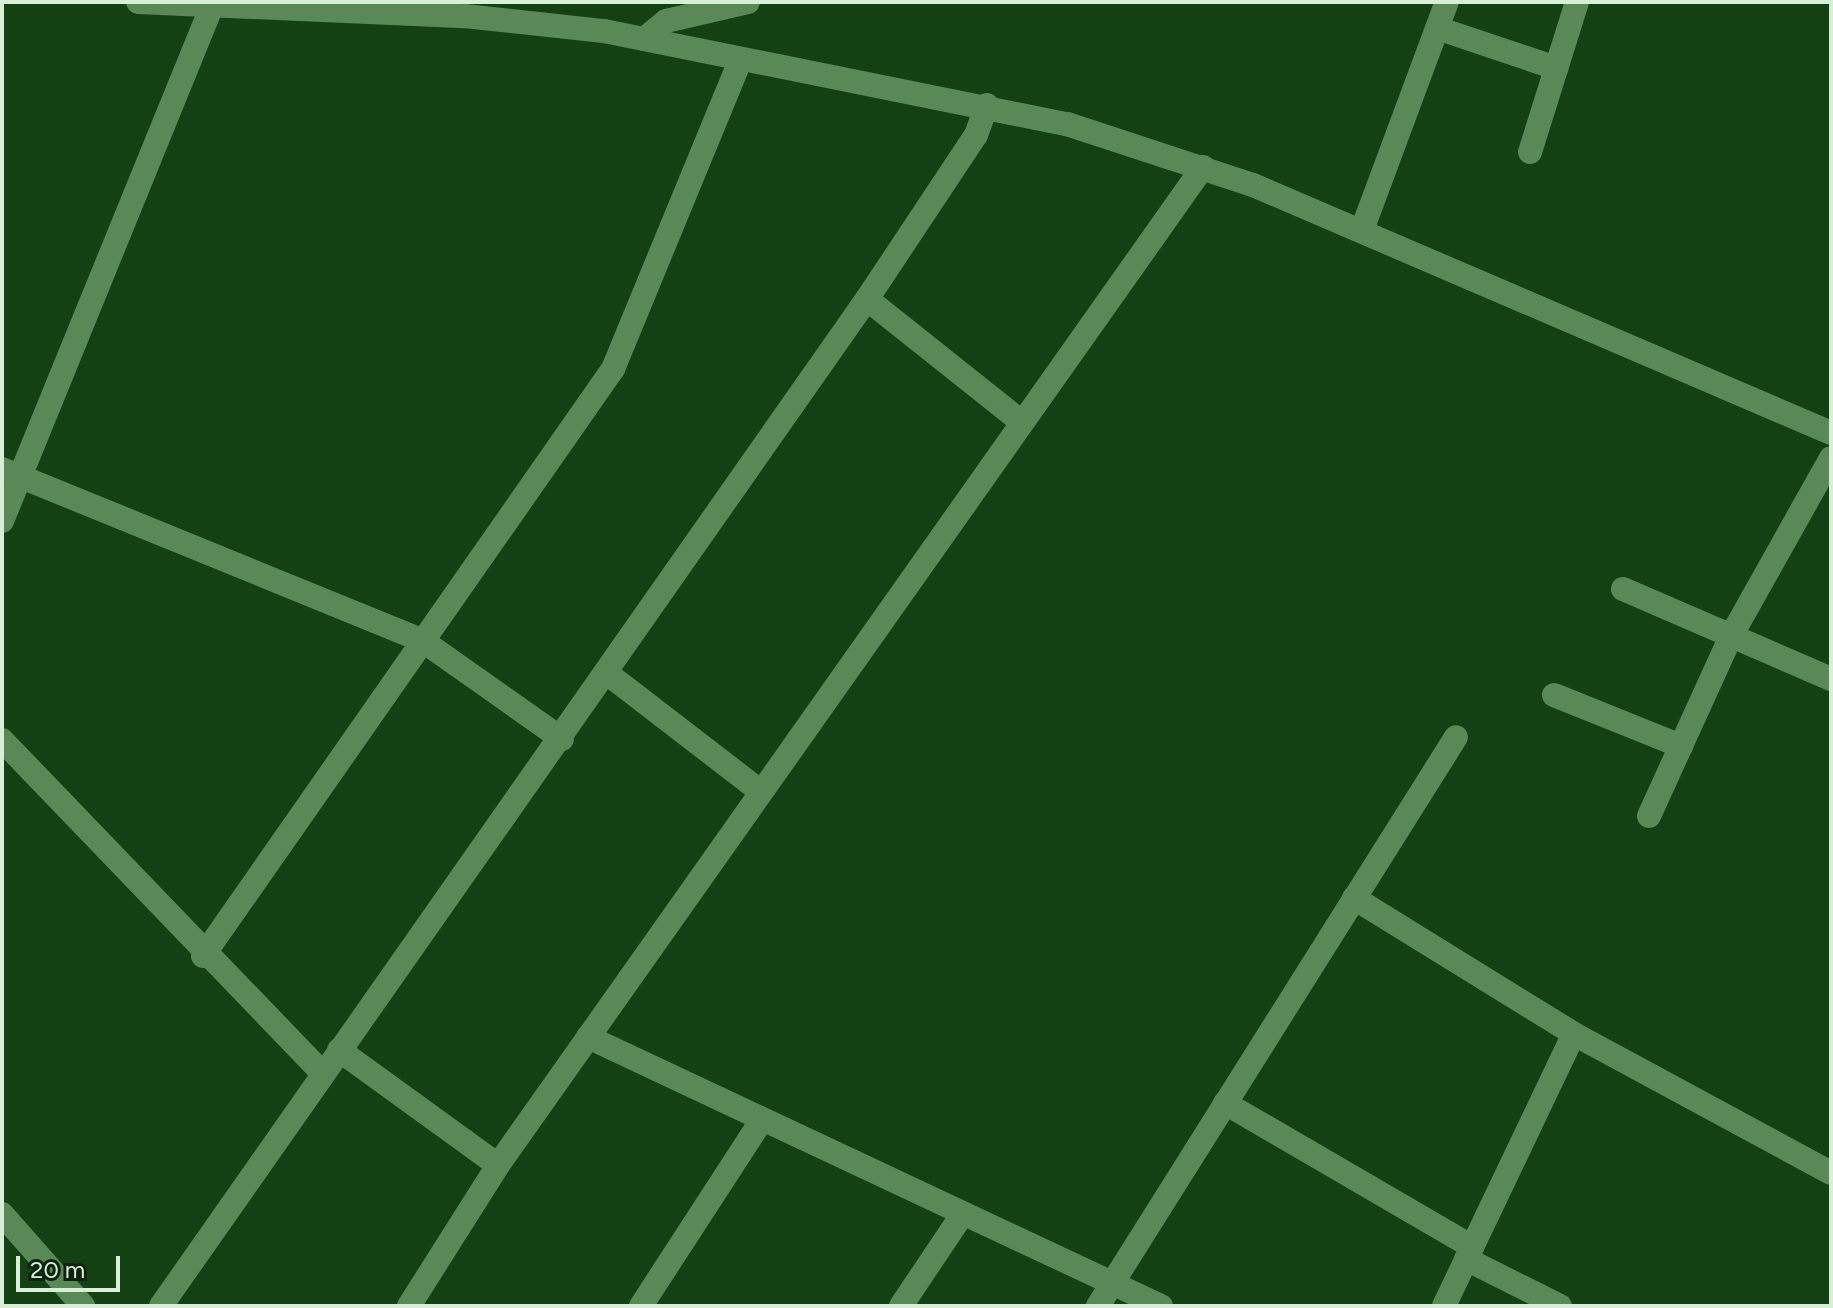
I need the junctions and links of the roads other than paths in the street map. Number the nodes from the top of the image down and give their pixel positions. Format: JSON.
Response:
{"nodes":[{"id":1,"x":138,"y":2,"type":"edge"},
{"id":2,"x":152,"y":2,"type":"edge"},
{"id":3,"x":748,"y":2,"type":"edge"},
{"id":4,"x":1447,"y":2,"type":"edge"},
{"id":5,"x":1577,"y":2,"type":"edge"},
{"id":6,"x":211,"y":8,"type":"junction"},
{"id":7,"x":466,"y":9,"type":"edge"},
{"id":8,"x":1437,"y":28,"type":"junction"},
{"id":9,"x":644,"y":39,"type":"junction"},
{"id":10,"x":740,"y":61,"type":"junction"},
{"id":11,"x":1556,"y":68,"type":"junction"},
{"id":12,"x":987,"y":105,"type":"junction"},
{"id":13,"x":1530,"y":152,"type":"dead end"},
{"id":14,"x":1203,"y":167,"type":"junction"},
{"id":15,"x":1362,"y":230,"type":"junction"},
{"id":16,"x":867,"y":299,"type":"junction"},
{"id":17,"x":1019,"y":420,"type":"junction"},
{"id":18,"x":1831,"y":433,"type":"edge"},
{"id":19,"x":1831,"y":458,"type":"edge"},
{"id":20,"x":11,"y":472,"type":"edge"},
{"id":21,"x":2,"y":521,"type":"edge"},
{"id":22,"x":1623,"y":589,"type":"dead end"},
{"id":23,"x":1730,"y":638,"type":"junction"},
{"id":24,"x":423,"y":641,"type":"junction"},
{"id":25,"x":608,"y":674,"type":"junction"},
{"id":26,"x":1831,"y":679,"type":"edge"},
{"id":27,"x":1554,"y":695,"type":"dead end"},
{"id":28,"x":1456,"y":737,"type":"dead end"},
{"id":29,"x":562,"y":739,"type":"junction"},
{"id":30,"x":2,"y":740,"type":"edge"},
{"id":31,"x":1681,"y":746,"type":"junction"},
{"id":32,"x":761,"y":792,"type":"junction"},
{"id":33,"x":1649,"y":816,"type":"dead end"},
{"id":34,"x":1354,"y":898,"type":"junction"},
{"id":35,"x":203,"y":956,"type":"junction"},
{"id":36,"x":1574,"y":1034,"type":"junction"},
{"id":37,"x":588,"y":1037,"type":"junction"},
{"id":38,"x":339,"y":1050,"type":"junction"},
{"id":39,"x":323,"y":1073,"type":"junction"},
{"id":40,"x":1225,"y":1103,"type":"junction"},
{"id":41,"x":762,"y":1120,"type":"junction"},
{"id":42,"x":498,"y":1165,"type":"junction"},
{"id":43,"x":1831,"y":1173,"type":"edge"},
{"id":44,"x":2,"y":1214,"type":"edge"},
{"id":45,"x":962,"y":1215,"type":"junction"},
{"id":46,"x":1469,"y":1253,"type":"junction"},
{"id":47,"x":1113,"y":1281,"type":"junction"},
{"id":48,"x":83,"y":1306,"type":"edge"},
{"id":49,"x":161,"y":1306,"type":"edge"},
{"id":50,"x":409,"y":1306,"type":"edge"},
{"id":51,"x":641,"y":1306,"type":"edge"},
{"id":52,"x":901,"y":1306,"type":"edge"},
{"id":53,"x":1098,"y":1306,"type":"edge"},
{"id":54,"x":1161,"y":1306,"type":"edge"},
{"id":55,"x":1444,"y":1306,"type":"edge"},
{"id":56,"x":1560,"y":1306,"type":"edge"}],
"edges":[{"from":1,"to":2,"type":"street"},
{"from":2,"to":6,"type":"street"},
{"from":3,"to":9,"type":"street"},
{"from":4,"to":8,"type":"street"},
{"from":5,"to":11,"type":"street"},
{"from":6,"to":7,"type":"street"},
{"from":6,"to":20,"type":"street"},
{"from":7,"to":9,"type":"street"},
{"from":8,"to":11,"type":"street"},
{"from":8,"to":15,"type":"street"},
{"from":9,"to":10,"type":"street"},
{"from":10,"to":12,"type":"street"},
{"from":10,"to":24,"type":"street"},
{"from":11,"to":13,"type":"street"},
{"from":12,"to":14,"type":"street"},
{"from":12,"to":16,"type":"street"},
{"from":14,"to":15,"type":"street"},
{"from":14,"to":17,"type":"street"},
{"from":15,"to":18,"type":"street"},
{"from":16,"to":17,"type":"street"},
{"from":16,"to":25,"type":"street"},
{"from":17,"to":32,"type":"street"},
{"from":19,"to":23,"type":"street"},
{"from":20,"to":21,"type":"street"},
{"from":20,"to":24,"type":"street"},
{"from":22,"to":23,"type":"street"},
{"from":23,"to":26,"type":"street"},
{"from":23,"to":31,"type":"street"},
{"from":24,"to":29,"type":"street"},
{"from":24,"to":35,"type":"street"},
{"from":25,"to":29,"type":"street"},
{"from":25,"to":32,"type":"street"},
{"from":27,"to":31,"type":"street"},
{"from":28,"to":34,"type":"street"},
{"from":29,"to":38,"type":"street"},
{"from":30,"to":35,"type":"street"},
{"from":31,"to":33,"type":"street"},
{"from":32,"to":37,"type":"street"},
{"from":34,"to":36,"type":"street"},
{"from":34,"to":40,"type":"street"},
{"from":35,"to":39,"type":"street"},
{"from":36,"to":43,"type":"street"},
{"from":36,"to":46,"type":"street"},
{"from":37,"to":41,"type":"street"},
{"from":37,"to":42,"type":"street"},
{"from":38,"to":39,"type":"street"},
{"from":38,"to":42,"type":"street"},
{"from":39,"to":49,"type":"street"},
{"from":40,"to":46,"type":"street"},
{"from":40,"to":47,"type":"street"},
{"from":41,"to":45,"type":"street"},
{"from":41,"to":51,"type":"street"},
{"from":42,"to":50,"type":"street"},
{"from":44,"to":48,"type":"street"},
{"from":45,"to":47,"type":"street"},
{"from":45,"to":52,"type":"street"},
{"from":46,"to":55,"type":"street"},
{"from":46,"to":56,"type":"street"},
{"from":47,"to":53,"type":"street"},
{"from":47,"to":54,"type":"street"}]}
